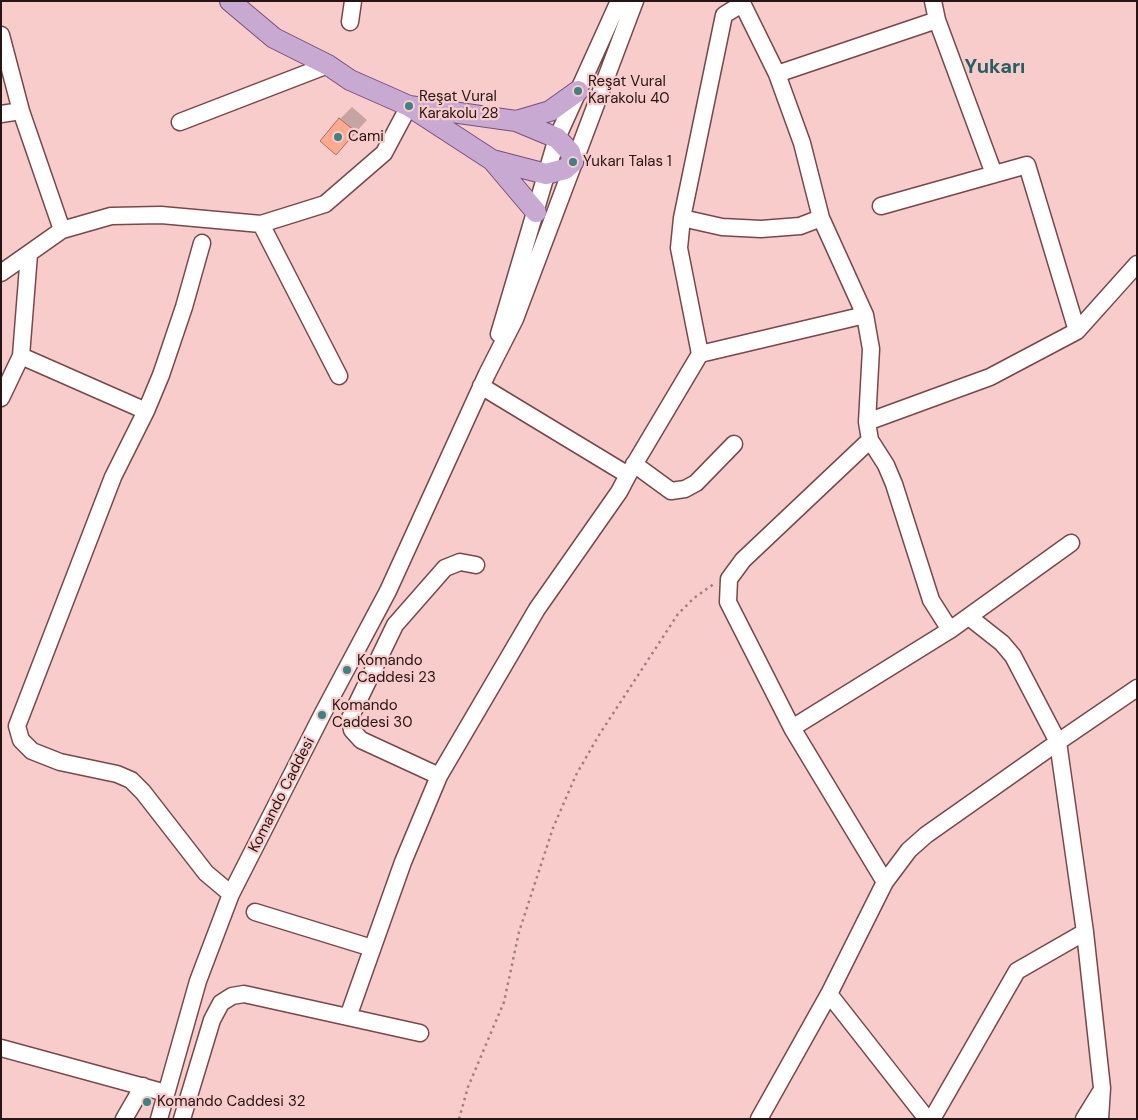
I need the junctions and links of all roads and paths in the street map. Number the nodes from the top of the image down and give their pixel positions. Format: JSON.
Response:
{"nodes":[{"id":1,"x":230,"y":1,"type":"edge"},
{"id":2,"x":353,"y":1,"type":"edge"},
{"id":3,"x":618,"y":1,"type":"edge"},
{"id":4,"x":635,"y":1,"type":"edge"},
{"id":5,"x":933,"y":1,"type":"edge"},
{"id":6,"x":742,"y":3,"type":"edge"},
{"id":7,"x":937,"y":20,"type":"junction"},
{"id":8,"x":350,"y":22,"type":"dead end"},
{"id":9,"x":1,"y":35,"type":"edge"},
{"id":10,"x":328,"y":65,"type":"junction"},
{"id":11,"x":778,"y":74,"type":"junction"},
{"id":12,"x":578,"y":91,"type":"junction"},
{"id":13,"x":410,"y":106,"type":"junction"},
{"id":14,"x":20,"y":111,"type":"junction"},
{"id":15,"x":1,"y":114,"type":"edge"},
{"id":16,"x":516,"y":121,"type":"junction"},
{"id":17,"x":180,"y":122,"type":"dead end"},
{"id":18,"x":557,"y":138,"type":"junction"},
{"id":19,"x":492,"y":160,"type":"junction"},
{"id":20,"x":573,"y":162,"type":"junction"},
{"id":21,"x":546,"y":174,"type":"junction"},
{"id":22,"x":994,"y":174,"type":"junction"},
{"id":23,"x":881,"y":206,"type":"dead end"},
{"id":24,"x":536,"y":212,"type":"junction"},
{"id":25,"x":682,"y":218,"type":"junction"},
{"id":26,"x":821,"y":218,"type":"junction"},
{"id":27,"x":261,"y":224,"type":"junction"},
{"id":28,"x":62,"y":230,"type":"junction"},
{"id":29,"x":202,"y":243,"type":"dead end"},
{"id":30,"x":29,"y":254,"type":"junction"},
{"id":31,"x":1137,"y":264,"type":"edge"},
{"id":32,"x":1,"y":273,"type":"edge"},
{"id":33,"x":865,"y":315,"type":"junction"},
{"id":34,"x":1077,"y":331,"type":"junction"},
{"id":35,"x":700,"y":354,"type":"junction"},
{"id":36,"x":21,"y":356,"type":"junction"},
{"id":37,"x":339,"y":376,"type":"dead end"},
{"id":38,"x":484,"y":380,"type":"junction"},
{"id":39,"x":1,"y":398,"type":"edge"},
{"id":40,"x":146,"y":411,"type":"junction"},
{"id":41,"x":866,"y":422,"type":"junction"},
{"id":42,"x":870,"y":440,"type":"junction"},
{"id":43,"x":734,"y":444,"type":"dead end"},
{"id":44,"x":631,"y":469,"type":"junction"},
{"id":45,"x":1071,"y":544,"type":"dead end"},
{"id":46,"x":476,"y":565,"type":"dead end"},
{"id":47,"x":729,"y":579,"type":"junction"},
{"id":48,"x":969,"y":617,"type":"junction"},
{"id":49,"x":950,"y":630,"type":"junction"},
{"id":50,"x":1137,"y":688,"type":"edge"},
{"id":51,"x":792,"y":728,"type":"junction"},
{"id":52,"x":1058,"y":742,"type":"junction"},
{"id":53,"x":439,"y":776,"type":"junction"},
{"id":54,"x":885,"y":882,"type":"junction"},
{"id":55,"x":231,"y":894,"type":"junction"},
{"id":56,"x":255,"y":912,"type":"dead end"},
{"id":57,"x":1085,"y":932,"type":"junction"},
{"id":58,"x":372,"y":948,"type":"junction"},
{"id":59,"x":829,"y":994,"type":"junction"},
{"id":60,"x":348,"y":1017,"type":"junction"},
{"id":61,"x":420,"y":1033,"type":"dead end"},
{"id":62,"x":1,"y":1048,"type":"edge"},
{"id":63,"x":143,"y":1086,"type":"junction"},
{"id":64,"x":1102,"y":1088,"type":"junction"},
{"id":65,"x":166,"y":1093,"type":"junction"},
{"id":66,"x":124,"y":1119,"type":"edge"},
{"id":67,"x":160,"y":1119,"type":"edge"},
{"id":68,"x":182,"y":1119,"type":"edge"},
{"id":69,"x":459,"y":1119,"type":"edge"},
{"id":70,"x":759,"y":1119,"type":"edge"},
{"id":71,"x":927,"y":1119,"type":"edge"},
{"id":72,"x":932,"y":1119,"type":"edge"},
{"id":73,"x":1084,"y":1119,"type":"edge"},
{"id":74,"x":1100,"y":1119,"type":"edge"}],
"edges":[{"from":1,"to":10,"type":"main road"},
{"from":2,"to":8,"type":"street"},
{"from":3,"to":12,"type":"street"},
{"from":4,"to":20,"type":"street"},
{"from":5,"to":7,"type":"street"},
{"from":6,"to":11,"type":"street"},
{"from":6,"to":25,"type":"street"},
{"from":7,"to":11,"type":"street"},
{"from":7,"to":22,"type":"street"},
{"from":9,"to":14,"type":"street"},
{"from":10,"to":13,"type":"main road"},
{"from":10,"to":17,"type":"street"},
{"from":11,"to":26,"type":"street"},
{"from":12,"to":16,"type":"main road"},
{"from":12,"to":18,"type":"street"},
{"from":13,"to":16,"type":"main road"},
{"from":13,"to":19,"type":"main road"},
{"from":13,"to":27,"type":"street"},
{"from":14,"to":15,"type":"street"},
{"from":14,"to":28,"type":"street"},
{"from":16,"to":18,"type":"main road"},
{"from":18,"to":20,"type":"main road"},
{"from":18,"to":21,"type":"street"},
{"from":19,"to":21,"type":"main road"},
{"from":19,"to":24,"type":"main road"},
{"from":20,"to":21,"type":"main road"},
{"from":20,"to":38,"type":"street"},
{"from":21,"to":24,"type":"street"},
{"from":22,"to":23,"type":"street"},
{"from":22,"to":34,"type":"street"},
{"from":24,"to":38,"type":"street"},
{"from":25,"to":26,"type":"street"},
{"from":25,"to":35,"type":"street"},
{"from":26,"to":33,"type":"street"},
{"from":27,"to":28,"type":"street"},
{"from":27,"to":37,"type":"street"},
{"from":28,"to":30,"type":"street"},
{"from":29,"to":40,"type":"street"},
{"from":30,"to":32,"type":"street"},
{"from":30,"to":36,"type":"street"},
{"from":31,"to":34,"type":"street"},
{"from":33,"to":35,"type":"street"},
{"from":33,"to":41,"type":"street"},
{"from":34,"to":41,"type":"street"},
{"from":35,"to":44,"type":"street"},
{"from":36,"to":39,"type":"street"},
{"from":36,"to":40,"type":"street"},
{"from":38,"to":44,"type":"street"},
{"from":38,"to":55,"type":"street","name":"Komando Caddesi"},
{"from":40,"to":55,"type":"street"},
{"from":41,"to":42,"type":"street"},
{"from":42,"to":47,"type":"street"},
{"from":42,"to":49,"type":"street"},
{"from":43,"to":44,"type":"street"},
{"from":44,"to":53,"type":"street"},
{"from":45,"to":48,"type":"street"},
{"from":46,"to":53,"type":"street"},
{"from":47,"to":51,"type":"street"},
{"from":47,"to":69,"type":"path"},
{"from":48,"to":49,"type":"street"},
{"from":48,"to":52,"type":"street"},
{"from":49,"to":51,"type":"street"},
{"from":50,"to":52,"type":"street"},
{"from":51,"to":54,"type":"street"},
{"from":52,"to":54,"type":"street"},
{"from":52,"to":57,"type":"street"},
{"from":53,"to":58,"type":"street"},
{"from":54,"to":59,"type":"street"},
{"from":55,"to":65,"type":"street","name":"Komando Caddesi"},
{"from":56,"to":58,"type":"street"},
{"from":57,"to":64,"type":"street"},
{"from":57,"to":72,"type":"street"},
{"from":58,"to":60,"type":"street"},
{"from":59,"to":70,"type":"street"},
{"from":59,"to":71,"type":"street"},
{"from":60,"to":61,"type":"street"},
{"from":60,"to":68,"type":"street"},
{"from":62,"to":63,"type":"street"},
{"from":63,"to":65,"type":"street"},
{"from":63,"to":66,"type":"street"},
{"from":64,"to":73,"type":"street"},
{"from":64,"to":74,"type":"street"},
{"from":65,"to":67,"type":"street","name":"Komando Caddesi"}]}
